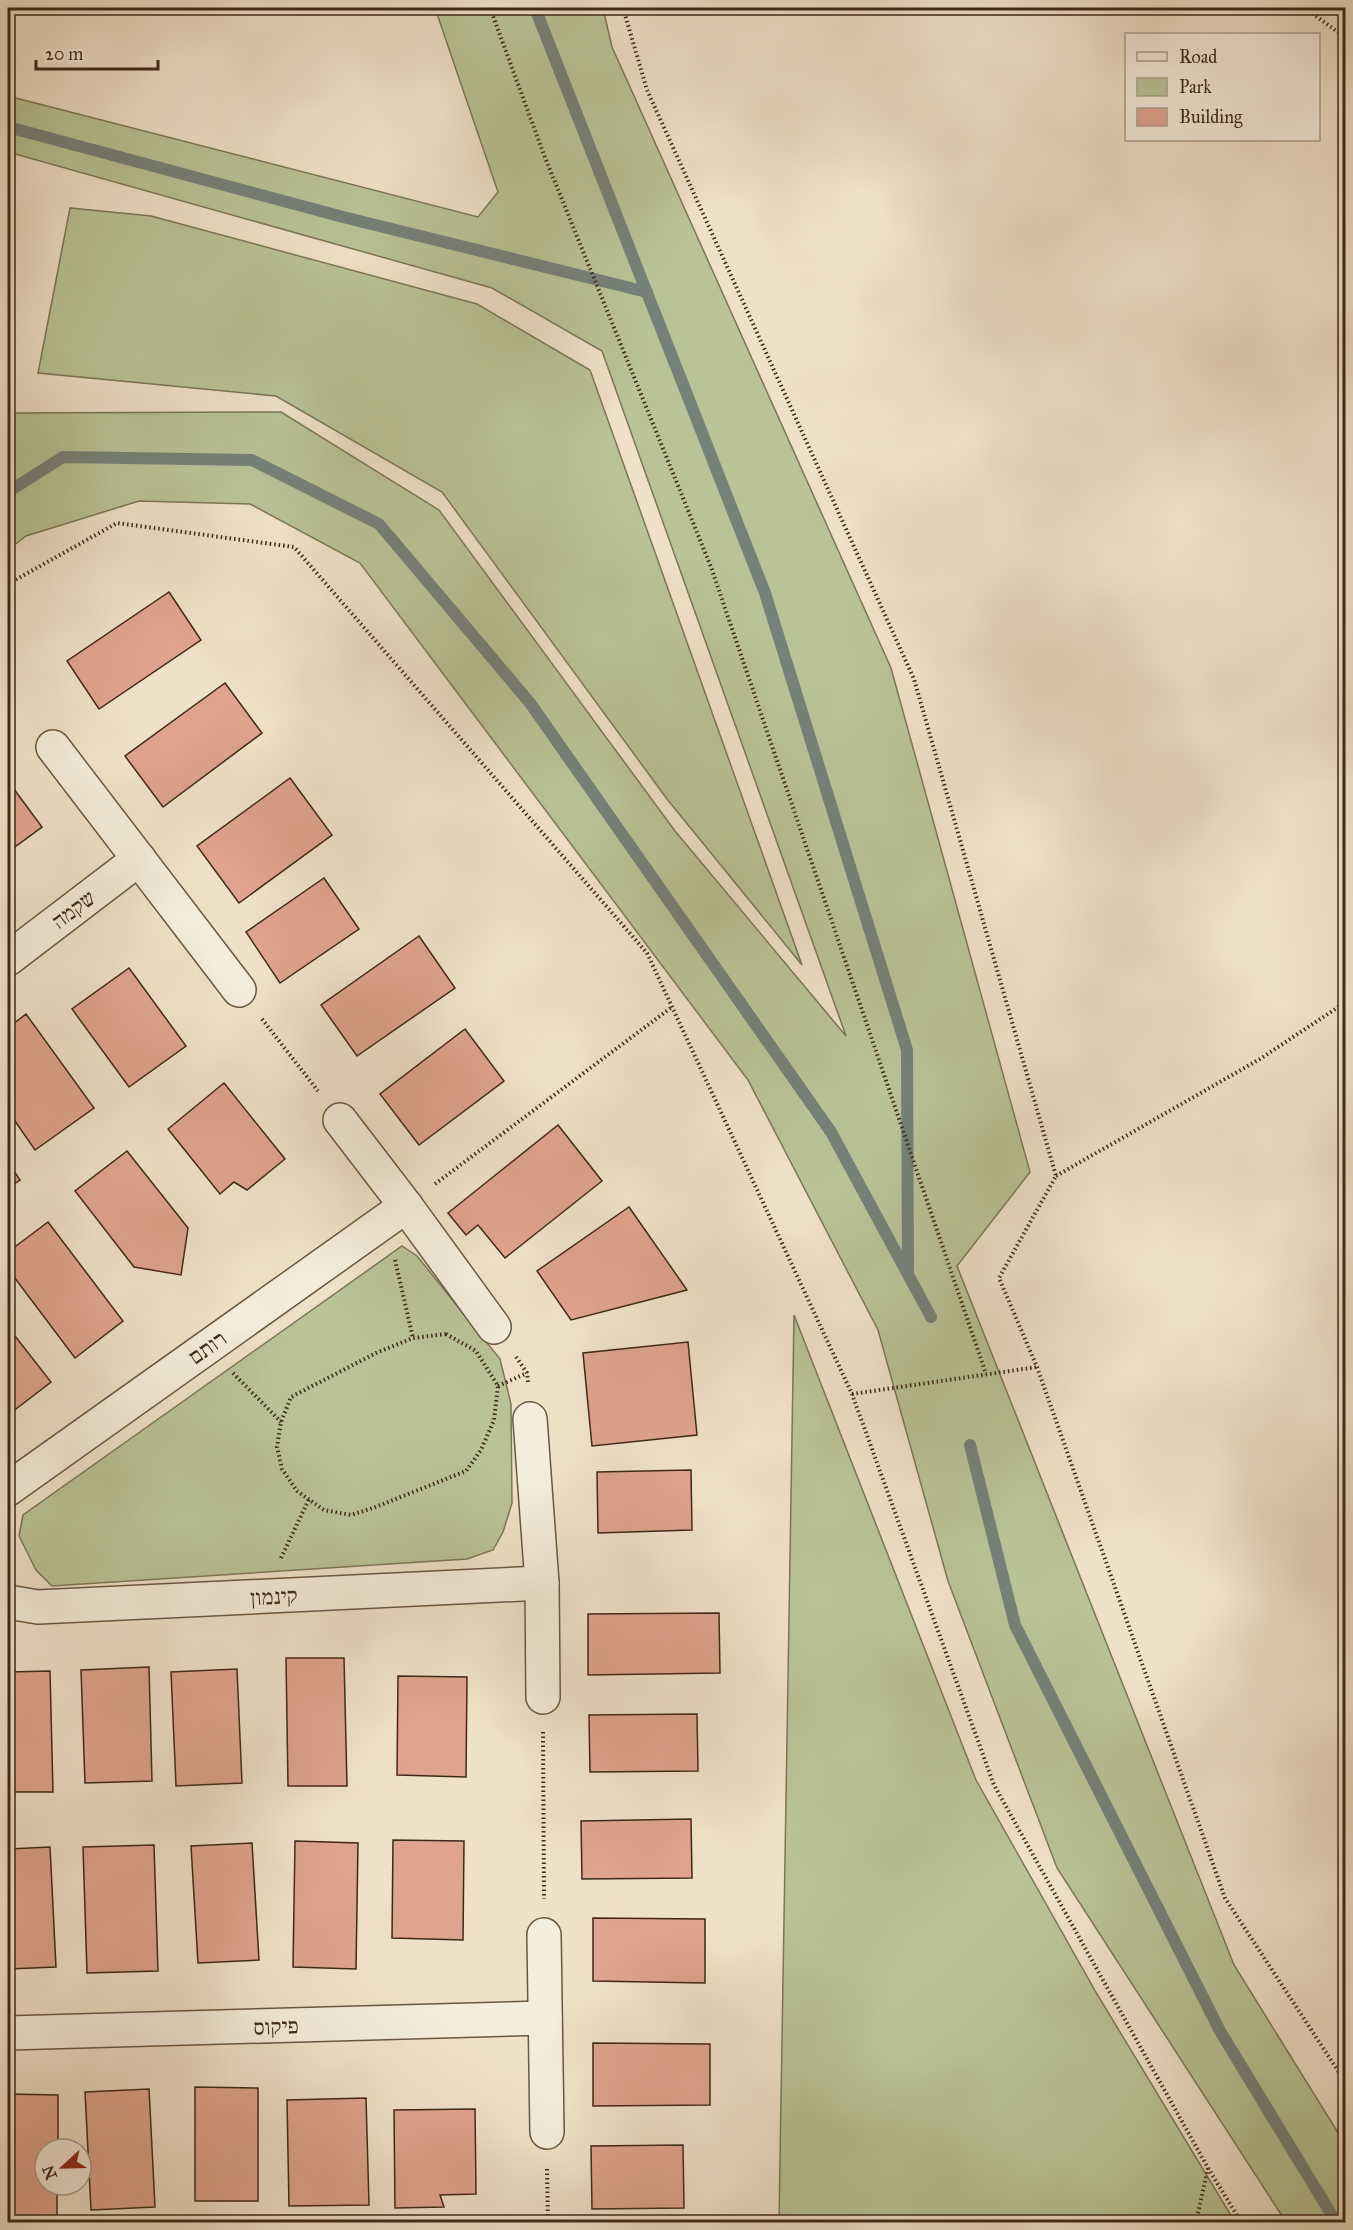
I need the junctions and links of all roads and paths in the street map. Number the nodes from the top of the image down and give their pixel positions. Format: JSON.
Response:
{"nodes":[{"id":1,"x":490,"y":8,"type":"edge"},
{"id":2,"x":623,"y":8,"type":"edge"},
{"id":3,"x":1305,"y":8,"type":"edge"},
{"id":4,"x":1346,"y":38,"type":"edge"},
{"id":5,"x":8,"y":584,"type":"edge"},
{"id":6,"x":53,"y":747,"type":"dead end"},
{"id":7,"x":139,"y":859,"type":"junction"},
{"id":8,"x":8,"y":959,"type":"edge"},
{"id":9,"x":240,"y":990,"type":"joint"},
{"id":10,"x":1346,"y":1002,"type":"edge"},
{"id":11,"x":672,"y":1007,"type":"junction"},
{"id":12,"x":340,"y":1120,"type":"joint"},
{"id":13,"x":1056,"y":1176,"type":"junction"},
{"id":14,"x":396,"y":1213,"type":"junction"},
{"id":15,"x":494,"y":1327,"type":"joint"},
{"id":16,"x":413,"y":1338,"type":"junction"},
{"id":17,"x":207,"y":1347,"type":"junction"},
{"id":18,"x":1037,"y":1367,"type":"junction"},
{"id":19,"x":527,"y":1373,"type":"junction"},
{"id":20,"x":986,"y":1374,"type":"junction"},
{"id":21,"x":498,"y":1386,"type":"junction"},
{"id":22,"x":852,"y":1394,"type":"junction"},
{"id":23,"x":530,"y":1419,"type":"joint"},
{"id":24,"x":281,"y":1422,"type":"junction"},
{"id":25,"x":8,"y":1489,"type":"edge"},
{"id":26,"x":309,"y":1499,"type":"junction"},
{"id":27,"x":542,"y":1583,"type":"junction"},
{"id":28,"x":263,"y":1596,"type":"junction"},
{"id":29,"x":8,"y":1602,"type":"edge"},
{"id":30,"x":543,"y":1697,"type":"joint"},
{"id":31,"x":544,"y":1935,"type":"joint"},
{"id":32,"x":545,"y":2018,"type":"junction"},
{"id":33,"x":8,"y":2033,"type":"edge"},
{"id":34,"x":1346,"y":2083,"type":"edge"},
{"id":35,"x":547,"y":2132,"type":"joint"},
{"id":36,"x":1208,"y":2168,"type":"junction"},
{"id":37,"x":548,"y":2223,"type":"edge"},
{"id":38,"x":1196,"y":2223,"type":"edge"},
{"id":39,"x":1241,"y":2223,"type":"edge"}],
"edges":[{"from":1,"to":20,"type":"path"},
{"from":2,"to":13,"type":"path"},
{"from":3,"to":4,"type":"path"},
{"from":5,"to":11,"type":"path"},
{"from":6,"to":7,"type":"street"},
{"from":7,"to":8,"type":"street","name":"שקמה"},
{"from":7,"to":9,"type":"street"},
{"from":9,"to":12,"type":"path"},
{"from":10,"to":13,"type":"path"},
{"from":11,"to":14,"type":"path"},
{"from":11,"to":22,"type":"path"},
{"from":12,"to":14,"type":"street"},
{"from":13,"to":18,"type":"path"},
{"from":14,"to":15,"type":"street"},
{"from":14,"to":16,"type":"path"},
{"from":14,"to":17,"type":"street","name":"רותם"},
{"from":15,"to":19,"type":"path"},
{"from":16,"to":21,"type":"path"},
{"from":16,"to":24,"type":"path"},
{"from":17,"to":24,"type":"path"},
{"from":17,"to":25,"type":"street","name":"רותם"},
{"from":18,"to":20,"type":"path"},
{"from":18,"to":34,"type":"path"},
{"from":19,"to":21,"type":"path"},
{"from":19,"to":23,"type":"path"},
{"from":20,"to":22,"type":"path"},
{"from":21,"to":26,"type":"path"},
{"from":22,"to":36,"type":"path"},
{"from":23,"to":27,"type":"street"},
{"from":24,"to":26,"type":"path"},
{"from":26,"to":28,"type":"path"},
{"from":27,"to":28,"type":"street","name":"קינמון"},
{"from":27,"to":30,"type":"street"},
{"from":28,"to":29,"type":"street","name":"קינמון"},
{"from":30,"to":31,"type":"path"},
{"from":31,"to":32,"type":"street"},
{"from":32,"to":33,"type":"street","name":"פיקוס"},
{"from":32,"to":35,"type":"street"},
{"from":35,"to":37,"type":"path"},
{"from":36,"to":38,"type":"path"},
{"from":36,"to":39,"type":"path"}]}
